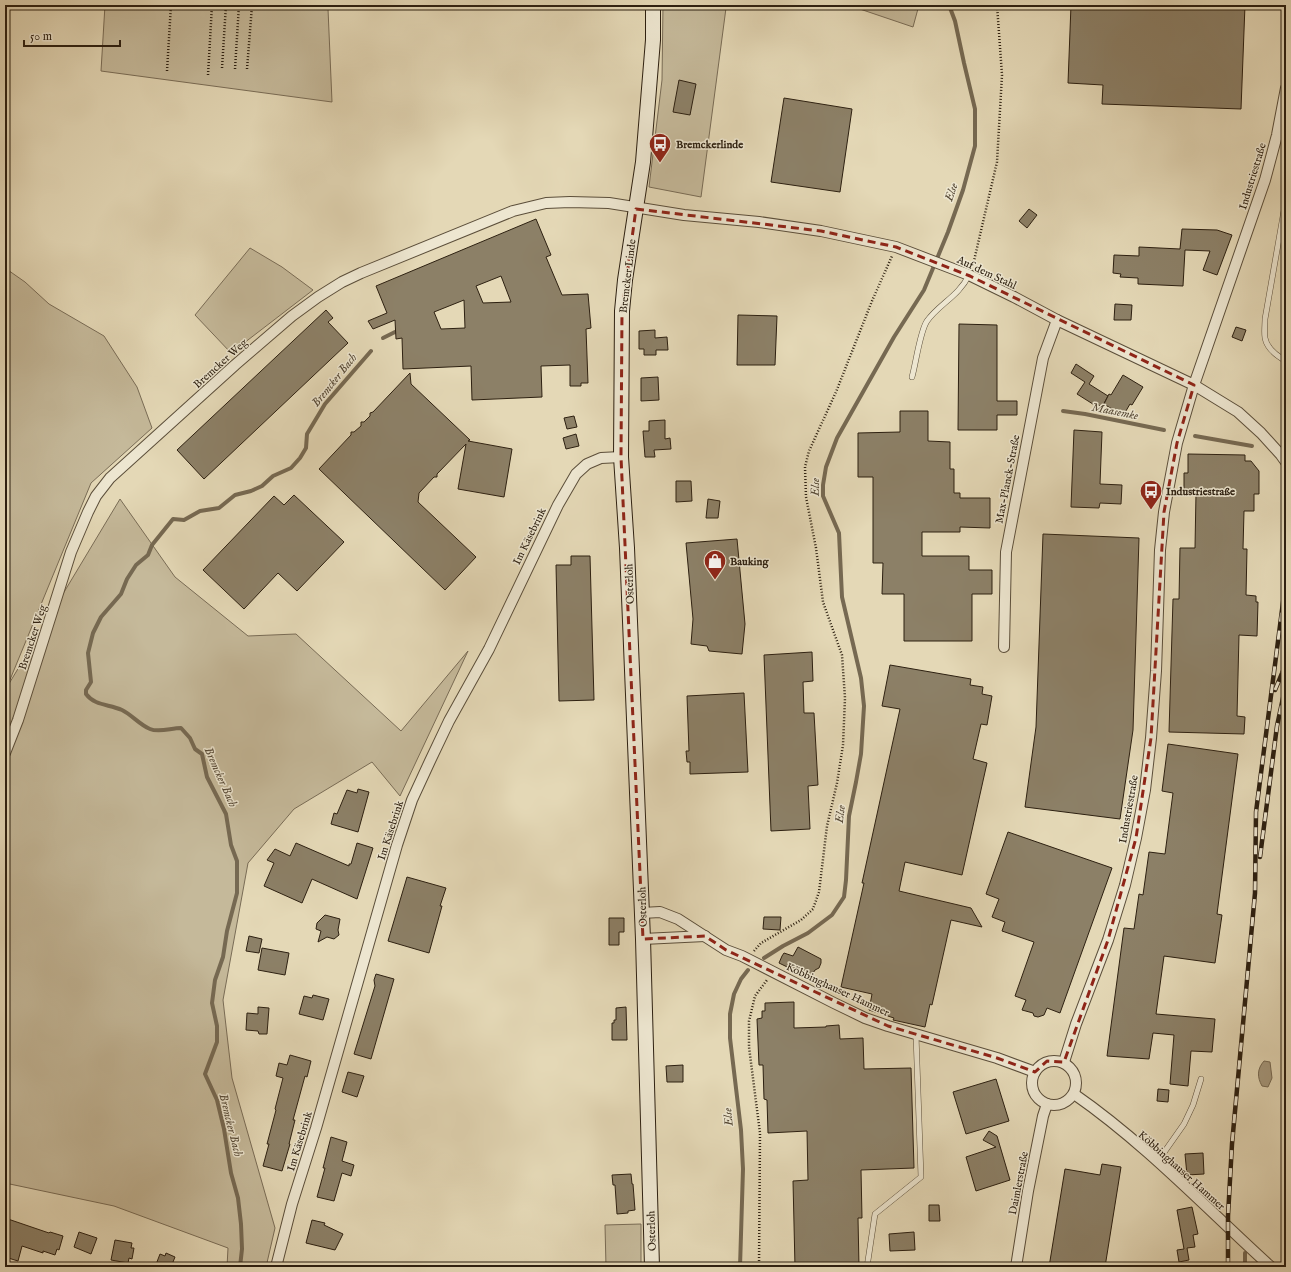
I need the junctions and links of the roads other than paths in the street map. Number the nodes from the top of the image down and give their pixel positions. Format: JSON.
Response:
{"nodes":[{"id":1,"x":653,"y":5,"type":"edge"},
{"id":2,"x":1286,"y":88,"type":"edge"},
{"id":3,"x":1286,"y":199,"type":"edge"},
{"id":4,"x":636,"y":208,"type":"junction"},
{"id":5,"x":969,"y":276,"type":"junction"},
{"id":6,"x":1057,"y":320,"type":"junction"},
{"id":7,"x":1286,"y":361,"type":"edge"},
{"id":8,"x":912,"y":377,"type":"dead end"},
{"id":9,"x":1194,"y":384,"type":"junction"},
{"id":10,"x":621,"y":457,"type":"junction"},
{"id":11,"x":1286,"y":462,"type":"edge"},
{"id":12,"x":627,"y":548,"type":"joint"},
{"id":13,"x":1004,"y":647,"type":"dead end"},
{"id":14,"x":5,"y":753,"type":"edge"},
{"id":15,"x":642,"y":913,"type":"junction"},
{"id":16,"x":705,"y":936,"type":"junction"},
{"id":17,"x":643,"y":939,"type":"junction"},
{"id":18,"x":916,"y":1034,"type":"junction"},
{"id":19,"x":1064,"y":1062,"type":"junction"},
{"id":20,"x":1035,"y":1072,"type":"junction"},
{"id":21,"x":1201,"y":1079,"type":"dead end"},
{"id":22,"x":1074,"y":1094,"type":"junction"},
{"id":23,"x":1047,"y":1104,"type":"junction"},
{"id":24,"x":1158,"y":1161,"type":"junction"},
{"id":25,"x":5,"y":1264,"type":"edge"},
{"id":26,"x":13,"y":1267,"type":"edge"},
{"id":27,"x":74,"y":1267,"type":"edge"},
{"id":28,"x":87,"y":1267,"type":"edge"},
{"id":29,"x":276,"y":1267,"type":"edge"},
{"id":30,"x":652,"y":1267,"type":"edge"},
{"id":31,"x":867,"y":1267,"type":"edge"},
{"id":32,"x":1016,"y":1267,"type":"edge"},
{"id":33,"x":1271,"y":1267,"type":"edge"}],
"edges":[{"from":1,"to":4,"type":"main road","name":"Bremcker Linde"},
{"from":2,"to":9,"type":"street","name":"Industriestraße"},
{"from":3,"to":7,"type":"lane"},
{"from":4,"to":5,"type":"street","name":"Auf dem Stahl"},
{"from":4,"to":10,"type":"main road","name":"Bremcker Linde"},
{"from":4,"to":14,"type":"street","name":"Bremcker Weg"},
{"from":5,"to":6,"type":"street","name":"Auf dem Stahl"},
{"from":5,"to":8,"type":"lane"},
{"from":6,"to":9,"type":"street","name":"Auf dem Stahl"},
{"from":6,"to":13,"type":"street","name":"Max-Planck-Straße"},
{"from":9,"to":11,"type":"street","name":"Auf dem Stahl"},
{"from":9,"to":19,"type":"street","name":"Industriestraße"},
{"from":10,"to":12,"type":"main road","name":"Bremcker Linde"},
{"from":10,"to":29,"type":"street","name":"Im Käsebrink"},
{"from":12,"to":15,"type":"main road","name":"Osterloh"},
{"from":15,"to":16,"type":"street","name":"Köbbinghauser Hammer"},
{"from":15,"to":17,"type":"main road","name":"Osterloh"},
{"from":16,"to":17,"type":"street"},
{"from":16,"to":18,"type":"street","name":"Köbbinghauser Hammer"},
{"from":17,"to":30,"type":"main road","name":"Osterloh"},
{"from":18,"to":20,"type":"street","name":"Köbbinghauser Hammer"},
{"from":18,"to":31,"type":"lane"},
{"from":19,"to":20,"type":"street"},
{"from":19,"to":22,"type":"street"},
{"from":20,"to":23,"type":"street"},
{"from":21,"to":24,"type":"lane"},
{"from":22,"to":23,"type":"street"},
{"from":22,"to":24,"type":"street","name":"Köbbinghauser Hammer"},
{"from":23,"to":32,"type":"street","name":"Daimlerstraße"},
{"from":24,"to":33,"type":"street","name":"Köbbinghauser Hammer"},
{"from":25,"to":26,"type":"lane"},
{"from":27,"to":28,"type":"lane"}]}
